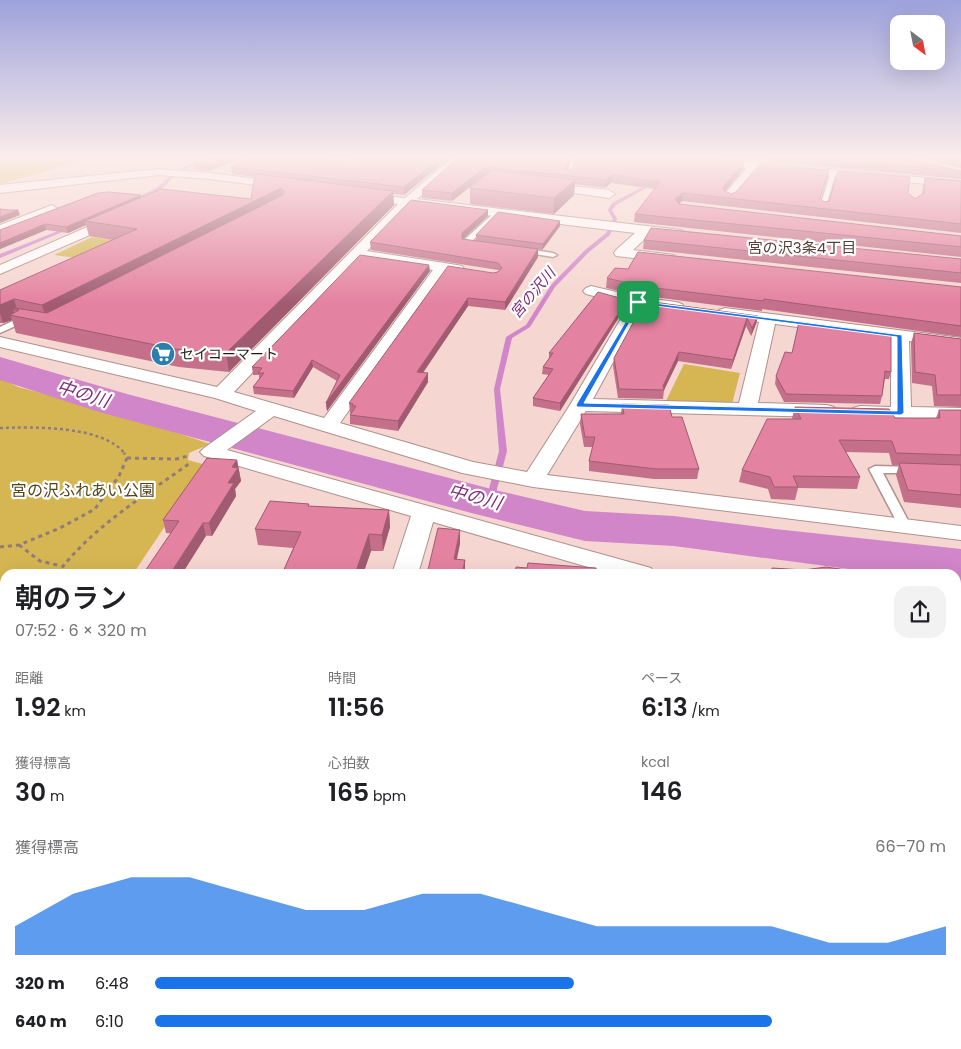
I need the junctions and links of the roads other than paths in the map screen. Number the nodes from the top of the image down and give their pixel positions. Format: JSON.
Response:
{"nodes":[{"id":1,"x":403,"y":206,"type":"edge"},
{"id":2,"x":439,"y":206,"type":"edge"},
{"id":3,"x":457,"y":206,"type":"edge"},
{"id":4,"x":582,"y":206,"type":"edge"},
{"id":5,"x":455,"y":208,"type":"junction"},
{"id":6,"x":16,"y":210,"type":"edge"},
{"id":7,"x":497,"y":213,"type":"junction"},
{"id":8,"x":124,"y":214,"type":"edge"},
{"id":9,"x":551,"y":220,"type":"junction"},
{"id":10,"x":0,"y":230,"type":"edge"},
{"id":11,"x":647,"y":230,"type":"junction"},
{"id":12,"x":694,"y":235,"type":"edge"},
{"id":13,"x":486,"y":246,"type":"edge"},
{"id":14,"x":515,"y":249,"type":"edge"},
{"id":15,"x":356,"y":254,"type":"junction"},
{"id":16,"x":554,"y":254,"type":"dead end"},
{"id":17,"x":688,"y":260,"type":"edge"},
{"id":18,"x":443,"y":267,"type":"junction"},
{"id":19,"x":0,"y":270,"type":"edge"},
{"id":20,"x":468,"y":271,"type":"edge"},
{"id":21,"x":591,"y":292,"type":"dead end"},
{"id":22,"x":638,"y":302,"type":"junction"},
{"id":23,"x":694,"y":309,"type":"edge"},
{"id":24,"x":712,"y":312,"type":"edge"},
{"id":25,"x":768,"y":319,"type":"junction"},
{"id":26,"x":38,"y":324,"type":"edge"},
{"id":27,"x":0,"y":330,"type":"edge"},
{"id":28,"x":900,"y":336,"type":"junction"},
{"id":29,"x":0,"y":342,"type":"edge"},
{"id":30,"x":961,"y":342,"type":"edge"},
{"id":31,"x":220,"y":394,"type":"junction"},
{"id":32,"x":580,"y":405,"type":"junction"},
{"id":33,"x":747,"y":409,"type":"junction"},
{"id":34,"x":901,"y":413,"type":"junction"},
{"id":35,"x":264,"y":414,"type":"junction"},
{"id":36,"x":961,"y":414,"type":"edge"},
{"id":37,"x":328,"y":426,"type":"junction"},
{"id":38,"x":923,"y":470,"type":"edge"},
{"id":39,"x":529,"y":480,"type":"junction"},
{"id":40,"x":424,"y":512,"type":"junction"},
{"id":41,"x":906,"y":528,"type":"junction"},
{"id":42,"x":961,"y":533,"type":"edge"},
{"id":43,"x":407,"y":569,"type":"edge"},
{"id":44,"x":624,"y":569,"type":"edge"}],
"edges":[{"from":1,"to":15,"type":"street"},
{"from":2,"to":5,"type":"street"},
{"from":3,"to":5,"type":"street"},
{"from":4,"to":9,"type":"street"},
{"from":5,"to":7,"type":"street"},
{"from":6,"to":10,"type":"street"},
{"from":7,"to":9,"type":"street"},
{"from":7,"to":13,"type":"lane"},
{"from":8,"to":19,"type":"street"},
{"from":9,"to":11,"type":"street"},
{"from":11,"to":12,"type":"street"},
{"from":11,"to":17,"type":"street"},
{"from":14,"to":16,"type":"lane"},
{"from":15,"to":18,"type":"street"},
{"from":15,"to":31,"type":"street"},
{"from":18,"to":20,"type":"street"},
{"from":18,"to":37,"type":"street"},
{"from":21,"to":22,"type":"street"},
{"from":22,"to":23,"type":"street"},
{"from":22,"to":32,"type":"street"},
{"from":24,"to":25,"type":"street"},
{"from":25,"to":28,"type":"street"},
{"from":25,"to":33,"type":"street"},
{"from":26,"to":27,"type":"lane"},
{"from":28,"to":30,"type":"street"},
{"from":28,"to":34,"type":"street"},
{"from":29,"to":31,"type":"street"},
{"from":31,"to":35,"type":"street"},
{"from":32,"to":33,"type":"street"},
{"from":32,"to":39,"type":"street"},
{"from":33,"to":34,"type":"street"},
{"from":34,"to":36,"type":"street"},
{"from":35,"to":37,"type":"street"},
{"from":35,"to":40,"type":"street"},
{"from":37,"to":39,"type":"street"},
{"from":38,"to":41,"type":"lane"},
{"from":39,"to":41,"type":"street"},
{"from":40,"to":43,"type":"street"},
{"from":40,"to":44,"type":"street"},
{"from":41,"to":42,"type":"street"}]}
